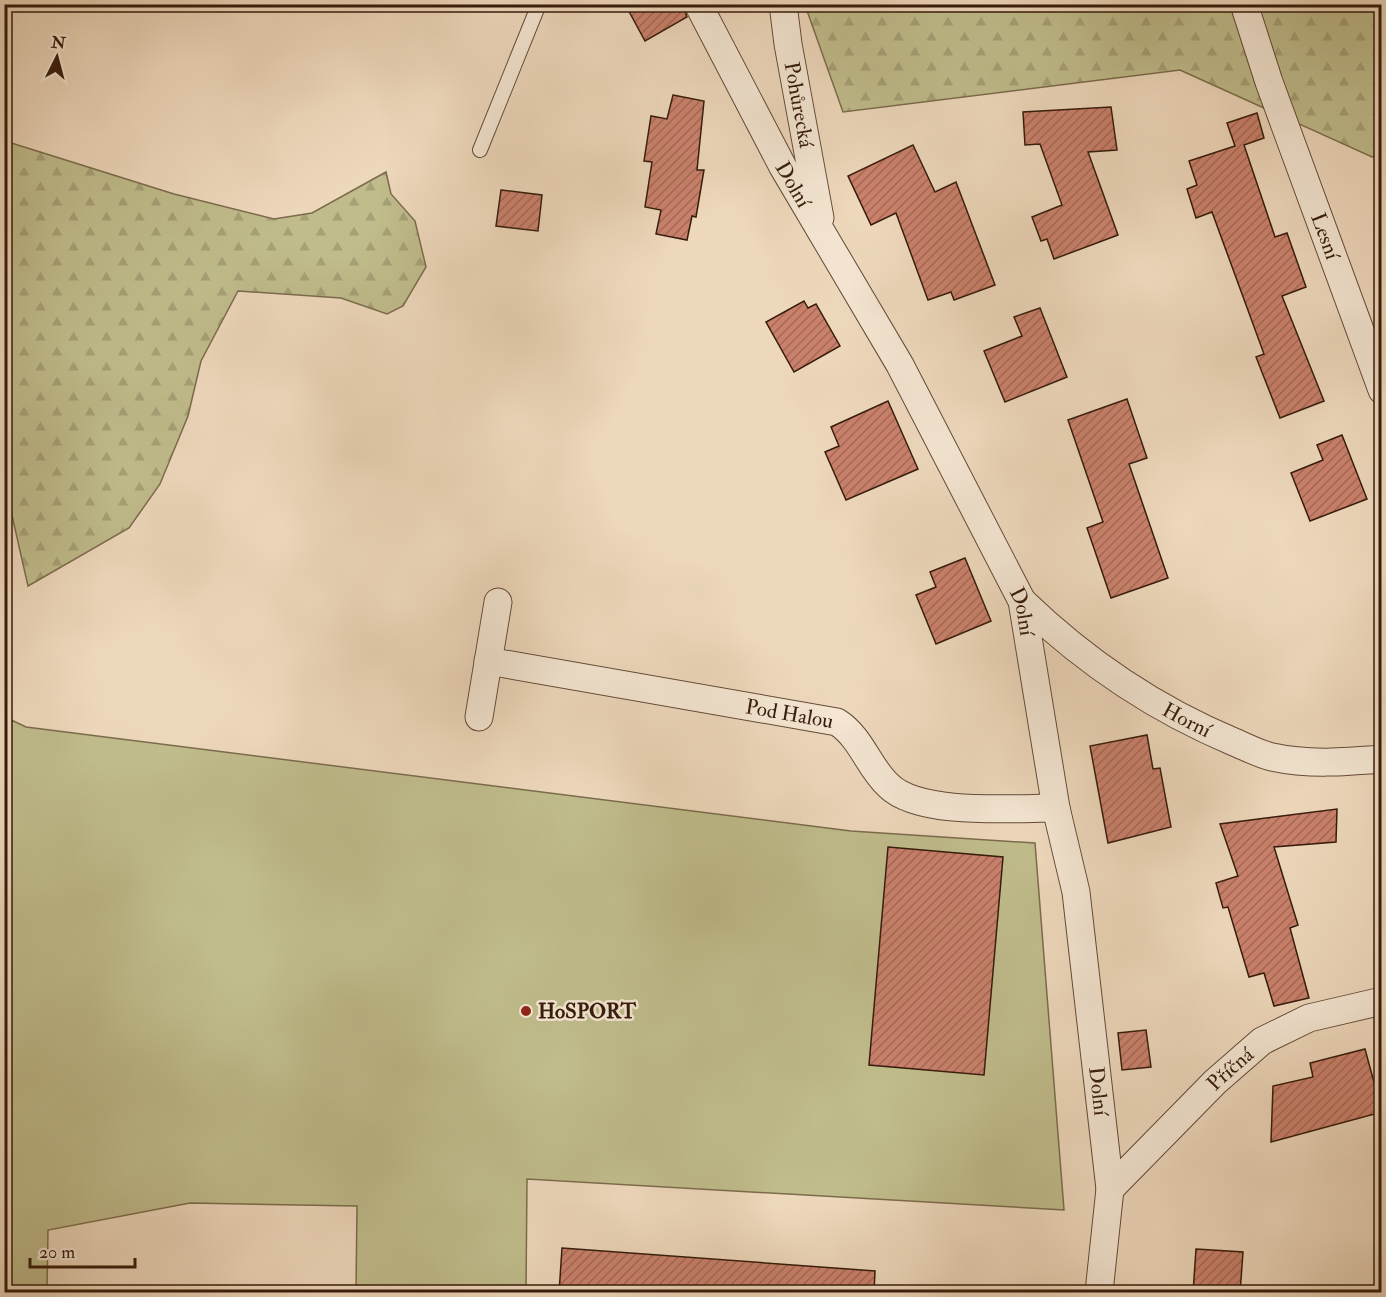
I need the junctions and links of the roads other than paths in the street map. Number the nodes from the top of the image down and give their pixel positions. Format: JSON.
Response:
{"nodes":[{"id":1,"x":539,"y":4,"type":"edge"},
{"id":2,"x":698,"y":4,"type":"edge"},
{"id":3,"x":783,"y":4,"type":"edge"},
{"id":4,"x":1245,"y":4,"type":"edge"},
{"id":5,"x":480,"y":150,"type":"dead end"},
{"id":6,"x":825,"y":240,"type":"junction"},
{"id":7,"x":1382,"y":390,"type":"edge"},
{"id":8,"x":1022,"y":601,"type":"junction"},
{"id":9,"x":498,"y":602,"type":"dead end"},
{"id":10,"x":488,"y":661,"type":"junction"},
{"id":11,"x":479,"y":717,"type":"dead end"},
{"id":12,"x":1382,"y":759,"type":"edge"},
{"id":13,"x":1056,"y":808,"type":"junction"},
{"id":14,"x":1382,"y":1000,"type":"edge"},
{"id":15,"x":1110,"y":1189,"type":"junction"},
{"id":16,"x":1099,"y":1293,"type":"edge"}],
"edges":[{"from":1,"to":5,"type":"lane"},
{"from":2,"to":6,"type":"street","name":"Dolní"},
{"from":3,"to":6,"type":"street","name":"Pohůrecká"},
{"from":4,"to":7,"type":"street","name":"Lesní"},
{"from":6,"to":8,"type":"street","name":"Dolní"},
{"from":8,"to":12,"type":"street","name":"Horní"},
{"from":8,"to":13,"type":"street","name":"Dolní"},
{"from":9,"to":10,"type":"street"},
{"from":10,"to":11,"type":"street"},
{"from":10,"to":13,"type":"street","name":"Pod Halou"},
{"from":13,"to":15,"type":"street","name":"Dolní"},
{"from":14,"to":15,"type":"street","name":"Příčná"},
{"from":15,"to":16,"type":"street","name":"Dolní"}]}
